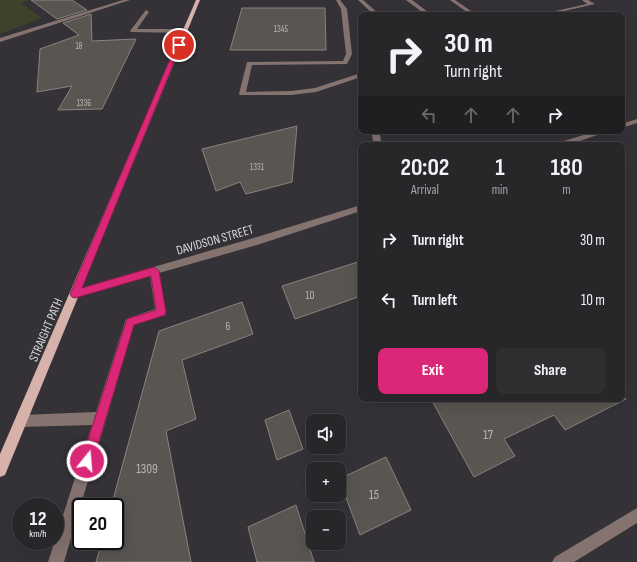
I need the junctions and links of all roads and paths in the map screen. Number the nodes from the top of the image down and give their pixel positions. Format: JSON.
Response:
{"nodes":[{"id":1,"x":128,"y":0,"type":"edge"},
{"id":2,"x":198,"y":0,"type":"edge"},
{"id":3,"x":338,"y":0,"type":"edge"},
{"id":4,"x":360,"y":0,"type":"edge"},
{"id":5,"x":408,"y":0,"type":"edge"},
{"id":6,"x":452,"y":0,"type":"edge"},
{"id":7,"x":584,"y":0,"type":"edge"},
{"id":8,"x":146,"y":12,"type":"dead end"},
{"id":9,"x":374,"y":12,"type":"edge"},
{"id":10,"x":425,"y":12,"type":"edge"},
{"id":11,"x":470,"y":12,"type":"edge"},
{"id":12,"x":554,"y":12,"type":"edge"},
{"id":13,"x":185,"y":31,"type":"junction"},
{"id":14,"x":0,"y":40,"type":"edge"},
{"id":15,"x":352,"y":71,"type":"edge"},
{"id":16,"x":637,"y":121,"type":"edge"},
{"id":17,"x":625,"y":125,"type":"edge"},
{"id":18,"x":590,"y":134,"type":"edge"},
{"id":19,"x":568,"y":142,"type":"edge"},
{"id":20,"x":358,"y":209,"type":"edge"},
{"id":21,"x":154,"y":271,"type":"junction"},
{"id":22,"x":75,"y":294,"type":"junction"},
{"id":23,"x":100,"y":418,"type":"junction"},
{"id":24,"x":21,"y":421,"type":"junction"},
{"id":25,"x":0,"y":470,"type":"edge"},
{"id":26,"x":637,"y":515,"type":"edge"},
{"id":27,"x":56,"y":562,"type":"edge"},
{"id":28,"x":560,"y":562,"type":"edge"}],
"edges":[{"from":1,"to":14,"type":"street"},
{"from":2,"to":13,"type":"main road","name":"STRAIGHT PATH"},
{"from":3,"to":15,"type":"street"},
{"from":4,"to":9,"type":"street"},
{"from":5,"to":10,"type":"street"},
{"from":6,"to":11,"type":"street"},
{"from":7,"to":12,"type":"street"},
{"from":8,"to":13,"type":"street"},
{"from":13,"to":22,"type":"main road","name":"STRAIGHT PATH"},
{"from":15,"to":15,"type":"street"},
{"from":16,"to":17,"type":"street"},
{"from":18,"to":19,"type":"street"},
{"from":20,"to":21,"type":"street","name":"DAVIDSON STREET"},
{"from":21,"to":22,"type":"street","name":"DAVIDSON STREET"},
{"from":21,"to":23,"type":"street"},
{"from":22,"to":24,"type":"main road","name":"STRAIGHT PATH"},
{"from":23,"to":24,"type":"street"},
{"from":23,"to":27,"type":"street"},
{"from":24,"to":25,"type":"main road","name":"STRAIGHT PATH"},
{"from":26,"to":28,"type":"street"}]}
